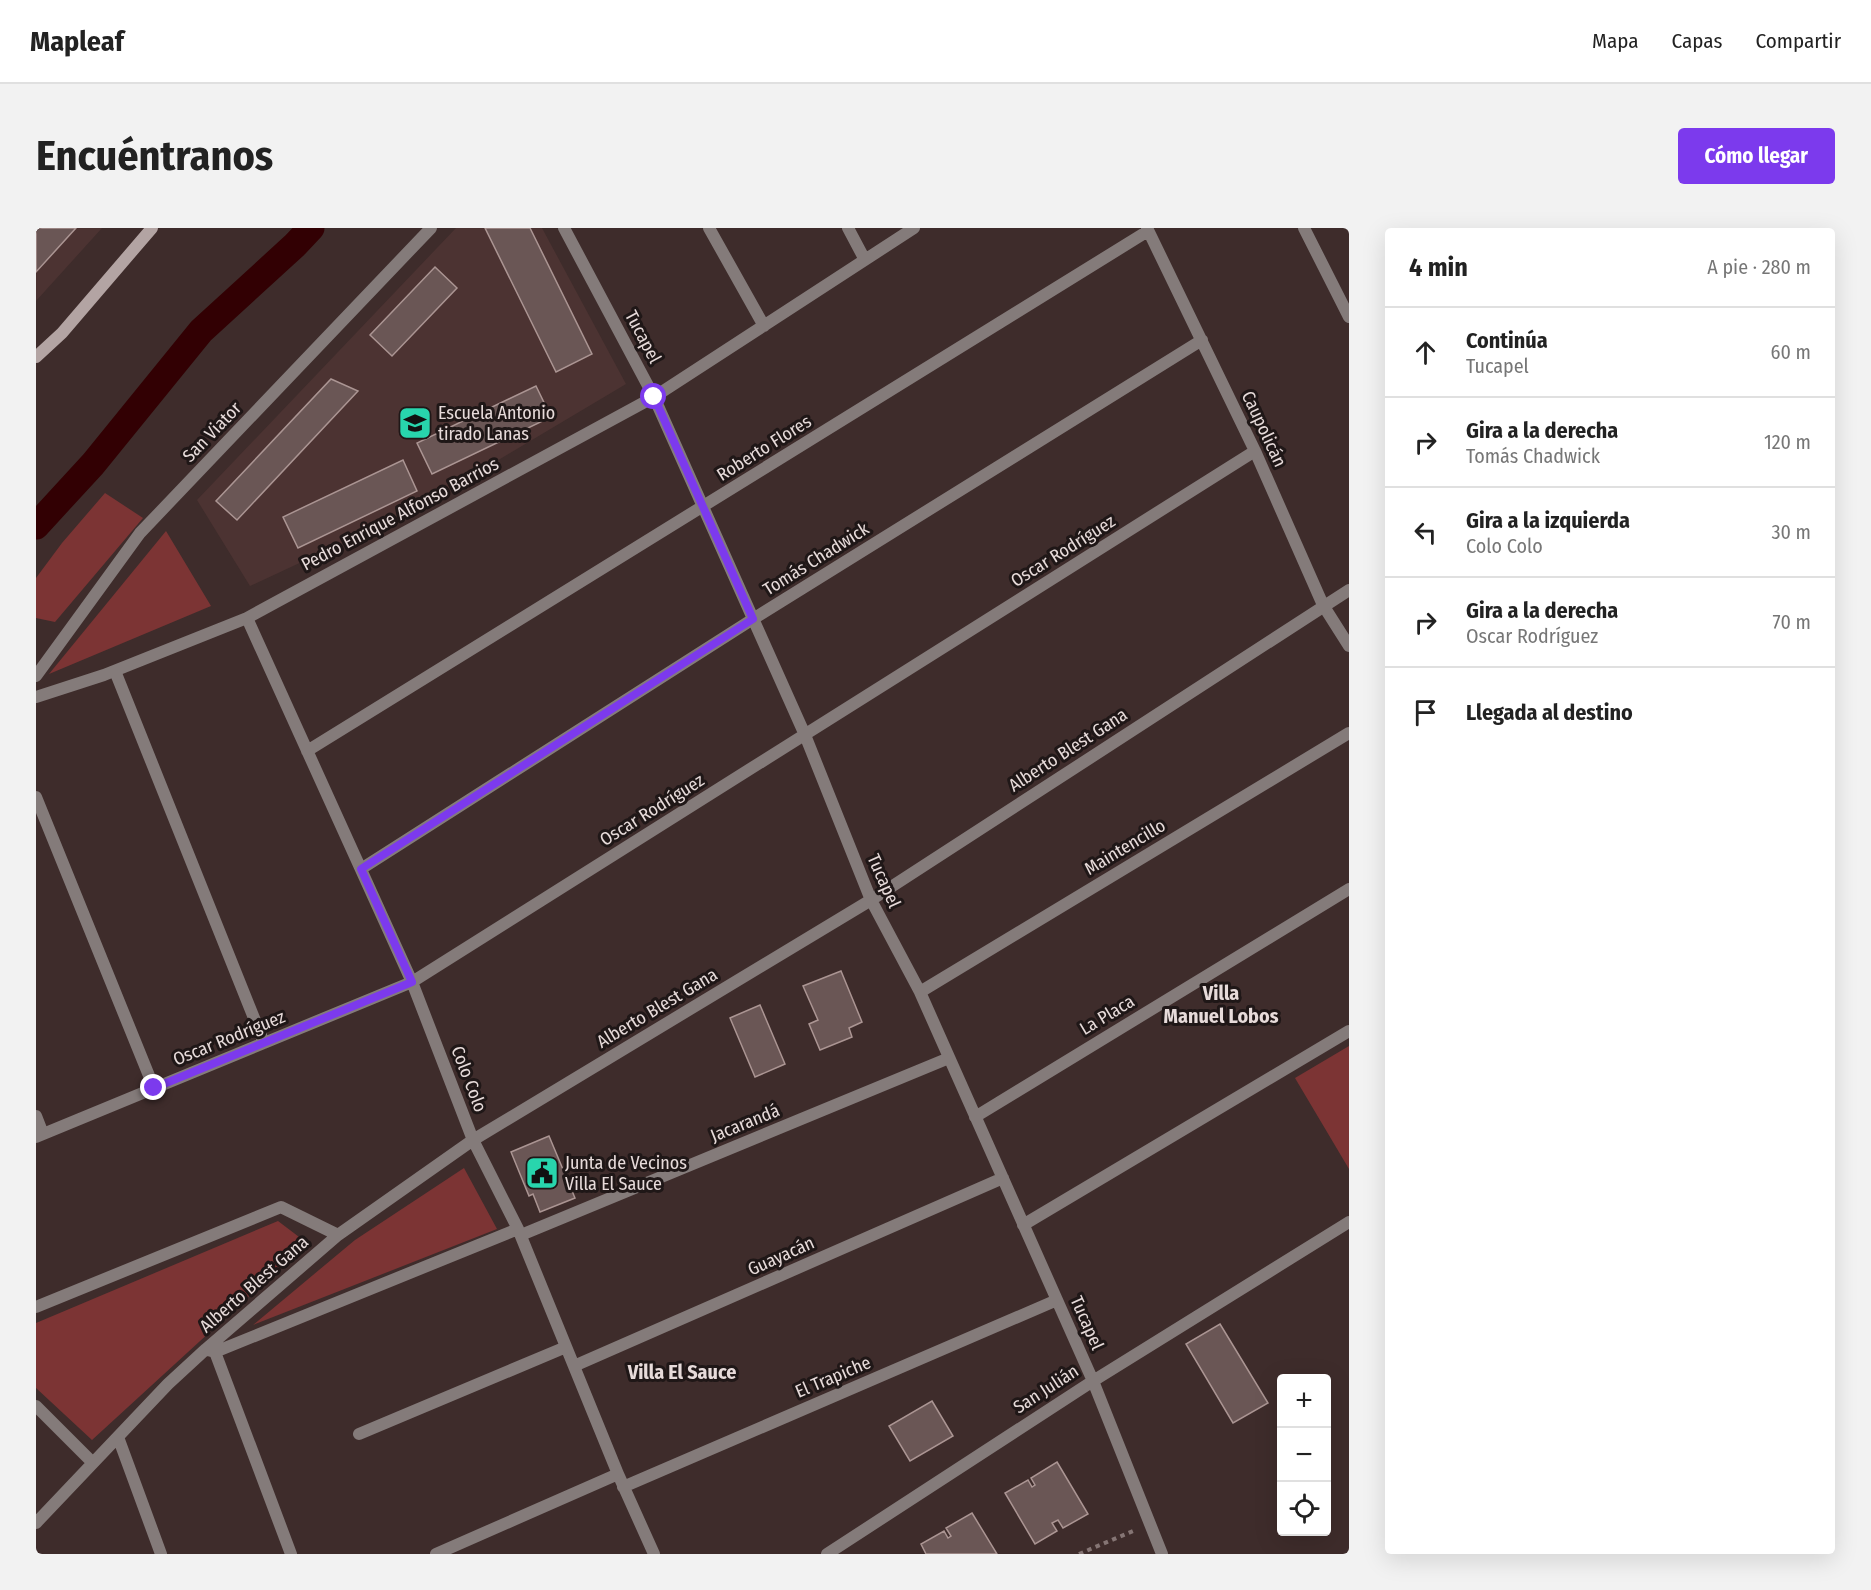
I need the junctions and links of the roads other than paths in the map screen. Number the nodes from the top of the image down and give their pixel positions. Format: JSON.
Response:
{"nodes":[{"id":1,"x":152,"y":228,"type":"edge"},
{"id":2,"x":431,"y":228,"type":"edge"},
{"id":3,"x":564,"y":228,"type":"edge"},
{"id":4,"x":709,"y":228,"type":"edge"},
{"id":5,"x":848,"y":228,"type":"edge"},
{"id":6,"x":914,"y":228,"type":"edge"},
{"id":7,"x":1305,"y":228,"type":"edge"},
{"id":8,"x":1147,"y":229,"type":"edge"},
{"id":9,"x":865,"y":260,"type":"junction"},
{"id":10,"x":1349,"y":317,"type":"edge"},
{"id":11,"x":764,"y":326,"type":"junction"},
{"id":12,"x":1202,"y":340,"type":"junction"},
{"id":13,"x":36,"y":357,"type":"edge"},
{"id":14,"x":654,"y":397,"type":"junction"},
{"id":15,"x":1255,"y":451,"type":"junction"},
{"id":16,"x":703,"y":507,"type":"junction"},
{"id":17,"x":1349,"y":590,"type":"edge"},
{"id":18,"x":1323,"y":605,"type":"junction"},
{"id":19,"x":247,"y":618,"type":"junction"},
{"id":20,"x":753,"y":619,"type":"junction"},
{"id":21,"x":1349,"y":646,"type":"edge"},
{"id":22,"x":116,"y":670,"type":"junction"},
{"id":23,"x":36,"y":676,"type":"edge"},
{"id":24,"x":36,"y":697,"type":"edge"},
{"id":25,"x":1349,"y":733,"type":"edge"},
{"id":26,"x":805,"y":735,"type":"junction"},
{"id":27,"x":308,"y":751,"type":"junction"},
{"id":28,"x":36,"y":797,"type":"edge"},
{"id":29,"x":361,"y":869,"type":"junction"},
{"id":30,"x":1349,"y":889,"type":"edge"},
{"id":31,"x":871,"y":900,"type":"junction"},
{"id":32,"x":412,"y":982,"type":"junction"},
{"id":33,"x":920,"y":992,"type":"junction"},
{"id":34,"x":1349,"y":1031,"type":"edge"},
{"id":35,"x":264,"y":1043,"type":"junction"},
{"id":36,"x":949,"y":1058,"type":"junction"},
{"id":37,"x":154,"y":1088,"type":"junction"},
{"id":38,"x":36,"y":1116,"type":"edge"},
{"id":39,"x":975,"y":1117,"type":"junction"},
{"id":40,"x":40,"y":1136,"type":"edge"},
{"id":41,"x":473,"y":1140,"type":"junction"},
{"id":42,"x":1003,"y":1178,"type":"junction"},
{"id":43,"x":1349,"y":1222,"type":"edge"},
{"id":44,"x":1023,"y":1225,"type":"junction"},
{"id":45,"x":519,"y":1232,"type":"junction"},
{"id":46,"x":338,"y":1235,"type":"junction"},
{"id":47,"x":1057,"y":1299,"type":"junction"},
{"id":48,"x":36,"y":1307,"type":"edge"},
{"id":49,"x":566,"y":1347,"type":"junction"},
{"id":50,"x":211,"y":1350,"type":"junction"},
{"id":51,"x":574,"y":1366,"type":"junction"},
{"id":52,"x":1093,"y":1381,"type":"junction"},
{"id":53,"x":36,"y":1406,"type":"edge"},
{"id":54,"x":359,"y":1434,"type":"dead end"},
{"id":55,"x":118,"y":1437,"type":"junction"},
{"id":56,"x":92,"y":1462,"type":"junction"},
{"id":57,"x":618,"y":1474,"type":"junction"},
{"id":58,"x":623,"y":1487,"type":"junction"},
{"id":59,"x":36,"y":1524,"type":"edge"},
{"id":60,"x":160,"y":1554,"type":"edge"},
{"id":61,"x":291,"y":1554,"type":"edge"},
{"id":62,"x":436,"y":1554,"type":"edge"},
{"id":63,"x":654,"y":1554,"type":"edge"},
{"id":64,"x":827,"y":1554,"type":"edge"},
{"id":65,"x":1162,"y":1554,"type":"edge"}],
"edges":[{"from":1,"to":13,"type":"main road"},
{"from":2,"to":23,"type":"street","name":"San Viator"},
{"from":3,"to":14,"type":"street","name":"Tucapel"},
{"from":4,"to":11,"type":"street"},
{"from":5,"to":9,"type":"street"},
{"from":6,"to":9,"type":"street","name":"Pedro Enrique Alfonso Barrios"},
{"from":7,"to":10,"type":"street"},
{"from":8,"to":12,"type":"street","name":"Caupolicán"},
{"from":8,"to":16,"type":"street","name":"Roberto Flores"},
{"from":9,"to":11,"type":"street","name":"Pedro Enrique Alfonso Barrios"},
{"from":11,"to":14,"type":"street","name":"Pedro Enrique Alfonso Barrios"},
{"from":12,"to":15,"type":"street","name":"Caupolicán"},
{"from":12,"to":20,"type":"street","name":"Tomás Chadwick"},
{"from":14,"to":16,"type":"street","name":"Tucapel"},
{"from":14,"to":19,"type":"street","name":"Pedro Enrique Alfonso Barrios"},
{"from":15,"to":18,"type":"street","name":"Caupolicán"},
{"from":15,"to":26,"type":"street","name":"Oscar Rodríguez"},
{"from":16,"to":20,"type":"street","name":"Tucapel"},
{"from":16,"to":27,"type":"street","name":"Roberto Flores"},
{"from":17,"to":18,"type":"street","name":"Alberto Blest Gana"},
{"from":18,"to":21,"type":"street","name":"Caupolicán"},
{"from":18,"to":31,"type":"street","name":"Alberto Blest Gana"},
{"from":19,"to":22,"type":"street","name":"Pedro Enrique Alfonso Barrios"},
{"from":19,"to":27,"type":"street","name":"Colo Colo"},
{"from":20,"to":26,"type":"street","name":"Tucapel"},
{"from":20,"to":29,"type":"street","name":"Tomás Chadwick"},
{"from":22,"to":24,"type":"street","name":"Pedro Enrique Alfonso Barrios"},
{"from":22,"to":35,"type":"street"},
{"from":25,"to":33,"type":"street","name":"Maintencillo"},
{"from":26,"to":31,"type":"street","name":"Tucapel"},
{"from":26,"to":32,"type":"street","name":"Oscar Rodríguez"},
{"from":27,"to":29,"type":"street","name":"Colo Colo"},
{"from":28,"to":37,"type":"street"},
{"from":29,"to":32,"type":"street","name":"Colo Colo"},
{"from":30,"to":39,"type":"street","name":"La Placa"},
{"from":31,"to":33,"type":"street","name":"Tucapel"},
{"from":31,"to":41,"type":"street","name":"Alberto Blest Gana"},
{"from":32,"to":35,"type":"street","name":"Oscar Rodríguez"},
{"from":32,"to":41,"type":"street","name":"Colo Colo"},
{"from":33,"to":36,"type":"street","name":"Tucapel"},
{"from":34,"to":44,"type":"street"},
{"from":35,"to":37,"type":"street","name":"Oscar Rodríguez"},
{"from":36,"to":39,"type":"street","name":"Tucapel"},
{"from":36,"to":45,"type":"street","name":"Jacarandá"},
{"from":37,"to":40,"type":"street","name":"Oscar Rodríguez"},
{"from":38,"to":40,"type":"street"},
{"from":39,"to":42,"type":"street","name":"Tucapel"},
{"from":41,"to":45,"type":"street","name":"Colo Colo"},
{"from":41,"to":46,"type":"street","name":"Alberto Blest Gana"},
{"from":42,"to":44,"type":"street","name":"Tucapel"},
{"from":42,"to":51,"type":"street","name":"Guayacán"},
{"from":43,"to":52,"type":"street","name":"San Julián"},
{"from":44,"to":47,"type":"street","name":"Tucapel"},
{"from":45,"to":49,"type":"street","name":"Colo Colo"},
{"from":45,"to":50,"type":"street","name":"Jacarandá"},
{"from":46,"to":48,"type":"street"},
{"from":46,"to":50,"type":"street","name":"Alberto Blest Gana"},
{"from":47,"to":52,"type":"street","name":"Tucapel"},
{"from":47,"to":58,"type":"street","name":"El Trapiche"},
{"from":49,"to":51,"type":"street","name":"Colo Colo"},
{"from":49,"to":54,"type":"street"},
{"from":50,"to":55,"type":"street","name":"Alberto Blest Gana"},
{"from":50,"to":61,"type":"street"},
{"from":51,"to":57,"type":"street","name":"Colo Colo"},
{"from":52,"to":64,"type":"street","name":"San Julián"},
{"from":52,"to":65,"type":"street","name":"Tucapel"},
{"from":53,"to":56,"type":"street"},
{"from":55,"to":56,"type":"street","name":"Alberto Blest Gana"},
{"from":55,"to":60,"type":"street"},
{"from":56,"to":59,"type":"street","name":"Alberto Blest Gana"},
{"from":57,"to":58,"type":"street","name":"Colo Colo"},
{"from":57,"to":62,"type":"street"},
{"from":58,"to":63,"type":"street","name":"Colo Colo"}]}
